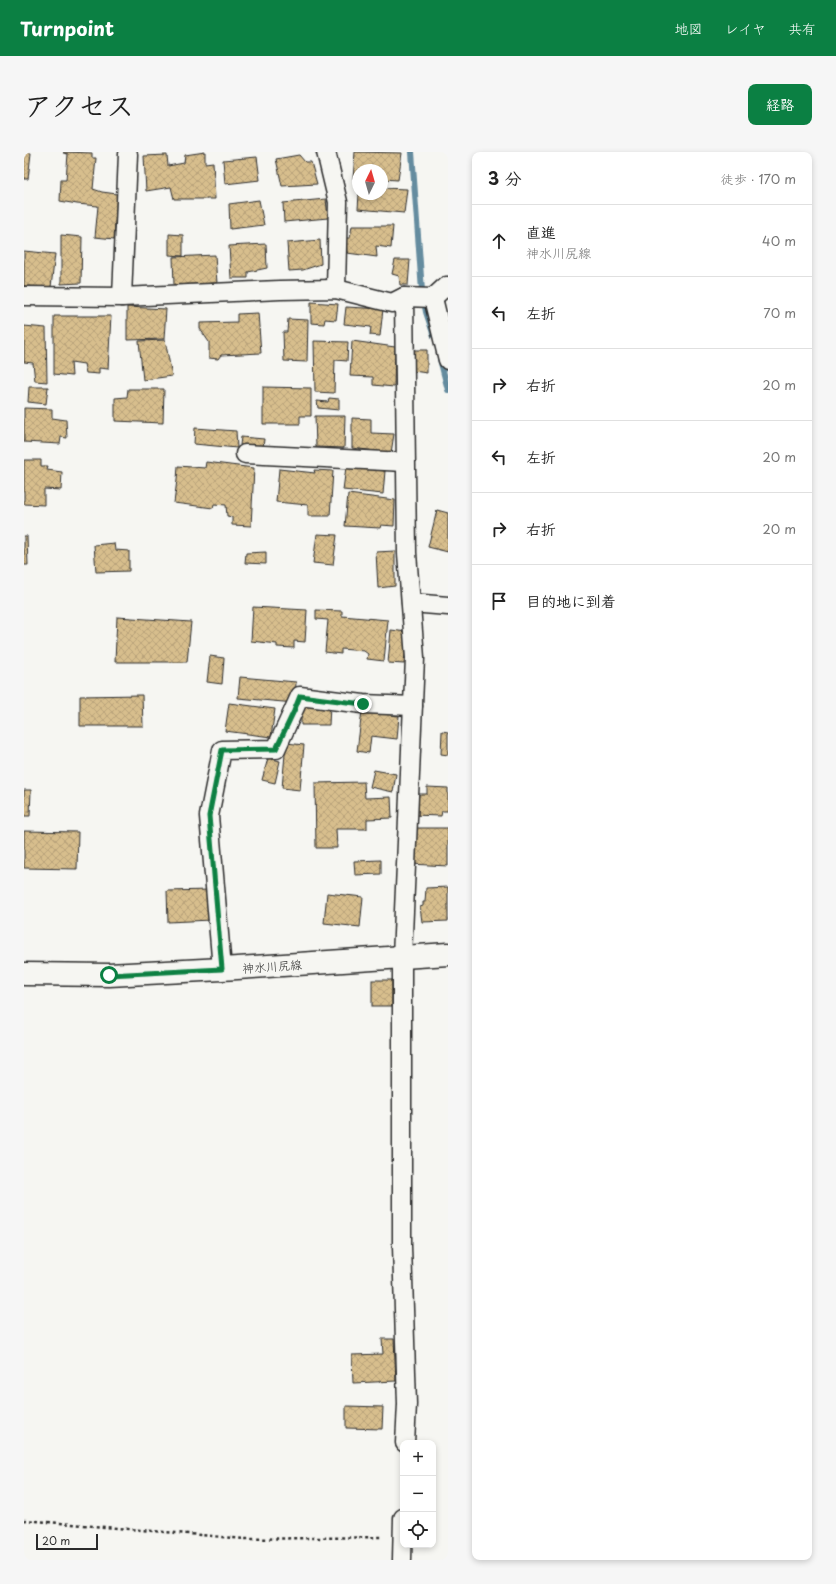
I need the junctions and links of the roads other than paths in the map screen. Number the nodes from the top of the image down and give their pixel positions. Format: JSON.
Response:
{"nodes":[{"id":1,"x":326,"y":152,"type":"edge"},
{"id":2,"x":128,"y":154,"type":"dead end"},
{"id":3,"x":448,"y":286,"type":"edge"},
{"id":4,"x":336,"y":289,"type":"junction"},
{"id":5,"x":24,"y":296,"type":"edge"},
{"id":6,"x":122,"y":297,"type":"junction"},
{"id":7,"x":404,"y":297,"type":"junction"},
{"id":8,"x":433,"y":298,"type":"junction"},
{"id":9,"x":448,"y":360,"type":"edge"},
{"id":10,"x":245,"y":454,"type":"dead end"},
{"id":11,"x":405,"y":462,"type":"junction"},
{"id":12,"x":411,"y":603,"type":"junction"},
{"id":13,"x":448,"y":606,"type":"edge"},
{"id":14,"x":413,"y":706,"type":"junction"},
{"id":15,"x":448,"y":954,"type":"edge"},
{"id":16,"x":402,"y":957,"type":"junction"},
{"id":17,"x":222,"y":969,"type":"junction"},
{"id":18,"x":24,"y":974,"type":"edge"},
{"id":19,"x":405,"y":1440,"type":"edge"},
{"id":20,"x":402,"y":1548,"type":"edge"},
{"id":21,"x":402,"y":1560,"type":"edge"}],
"edges":[{"from":1,"to":4,"type":"street"},
{"from":2,"to":6,"type":"street"},
{"from":3,"to":8,"type":"street"},
{"from":4,"to":6,"type":"street"},
{"from":4,"to":7,"type":"street"},
{"from":5,"to":6,"type":"street"},
{"from":7,"to":8,"type":"street"},
{"from":7,"to":11,"type":"street"},
{"from":8,"to":9,"type":"street"},
{"from":10,"to":11,"type":"street"},
{"from":11,"to":12,"type":"street"},
{"from":12,"to":13,"type":"street"},
{"from":12,"to":14,"type":"street"},
{"from":14,"to":16,"type":"street"},
{"from":14,"to":17,"type":"street"},
{"from":15,"to":16,"type":"main road","name":"神水川尻線"},
{"from":16,"to":17,"type":"main road","name":"神水川尻線"},
{"from":16,"to":19,"type":"street"},
{"from":17,"to":18,"type":"main road","name":"神水川尻線"},
{"from":20,"to":21,"type":"street"}]}
